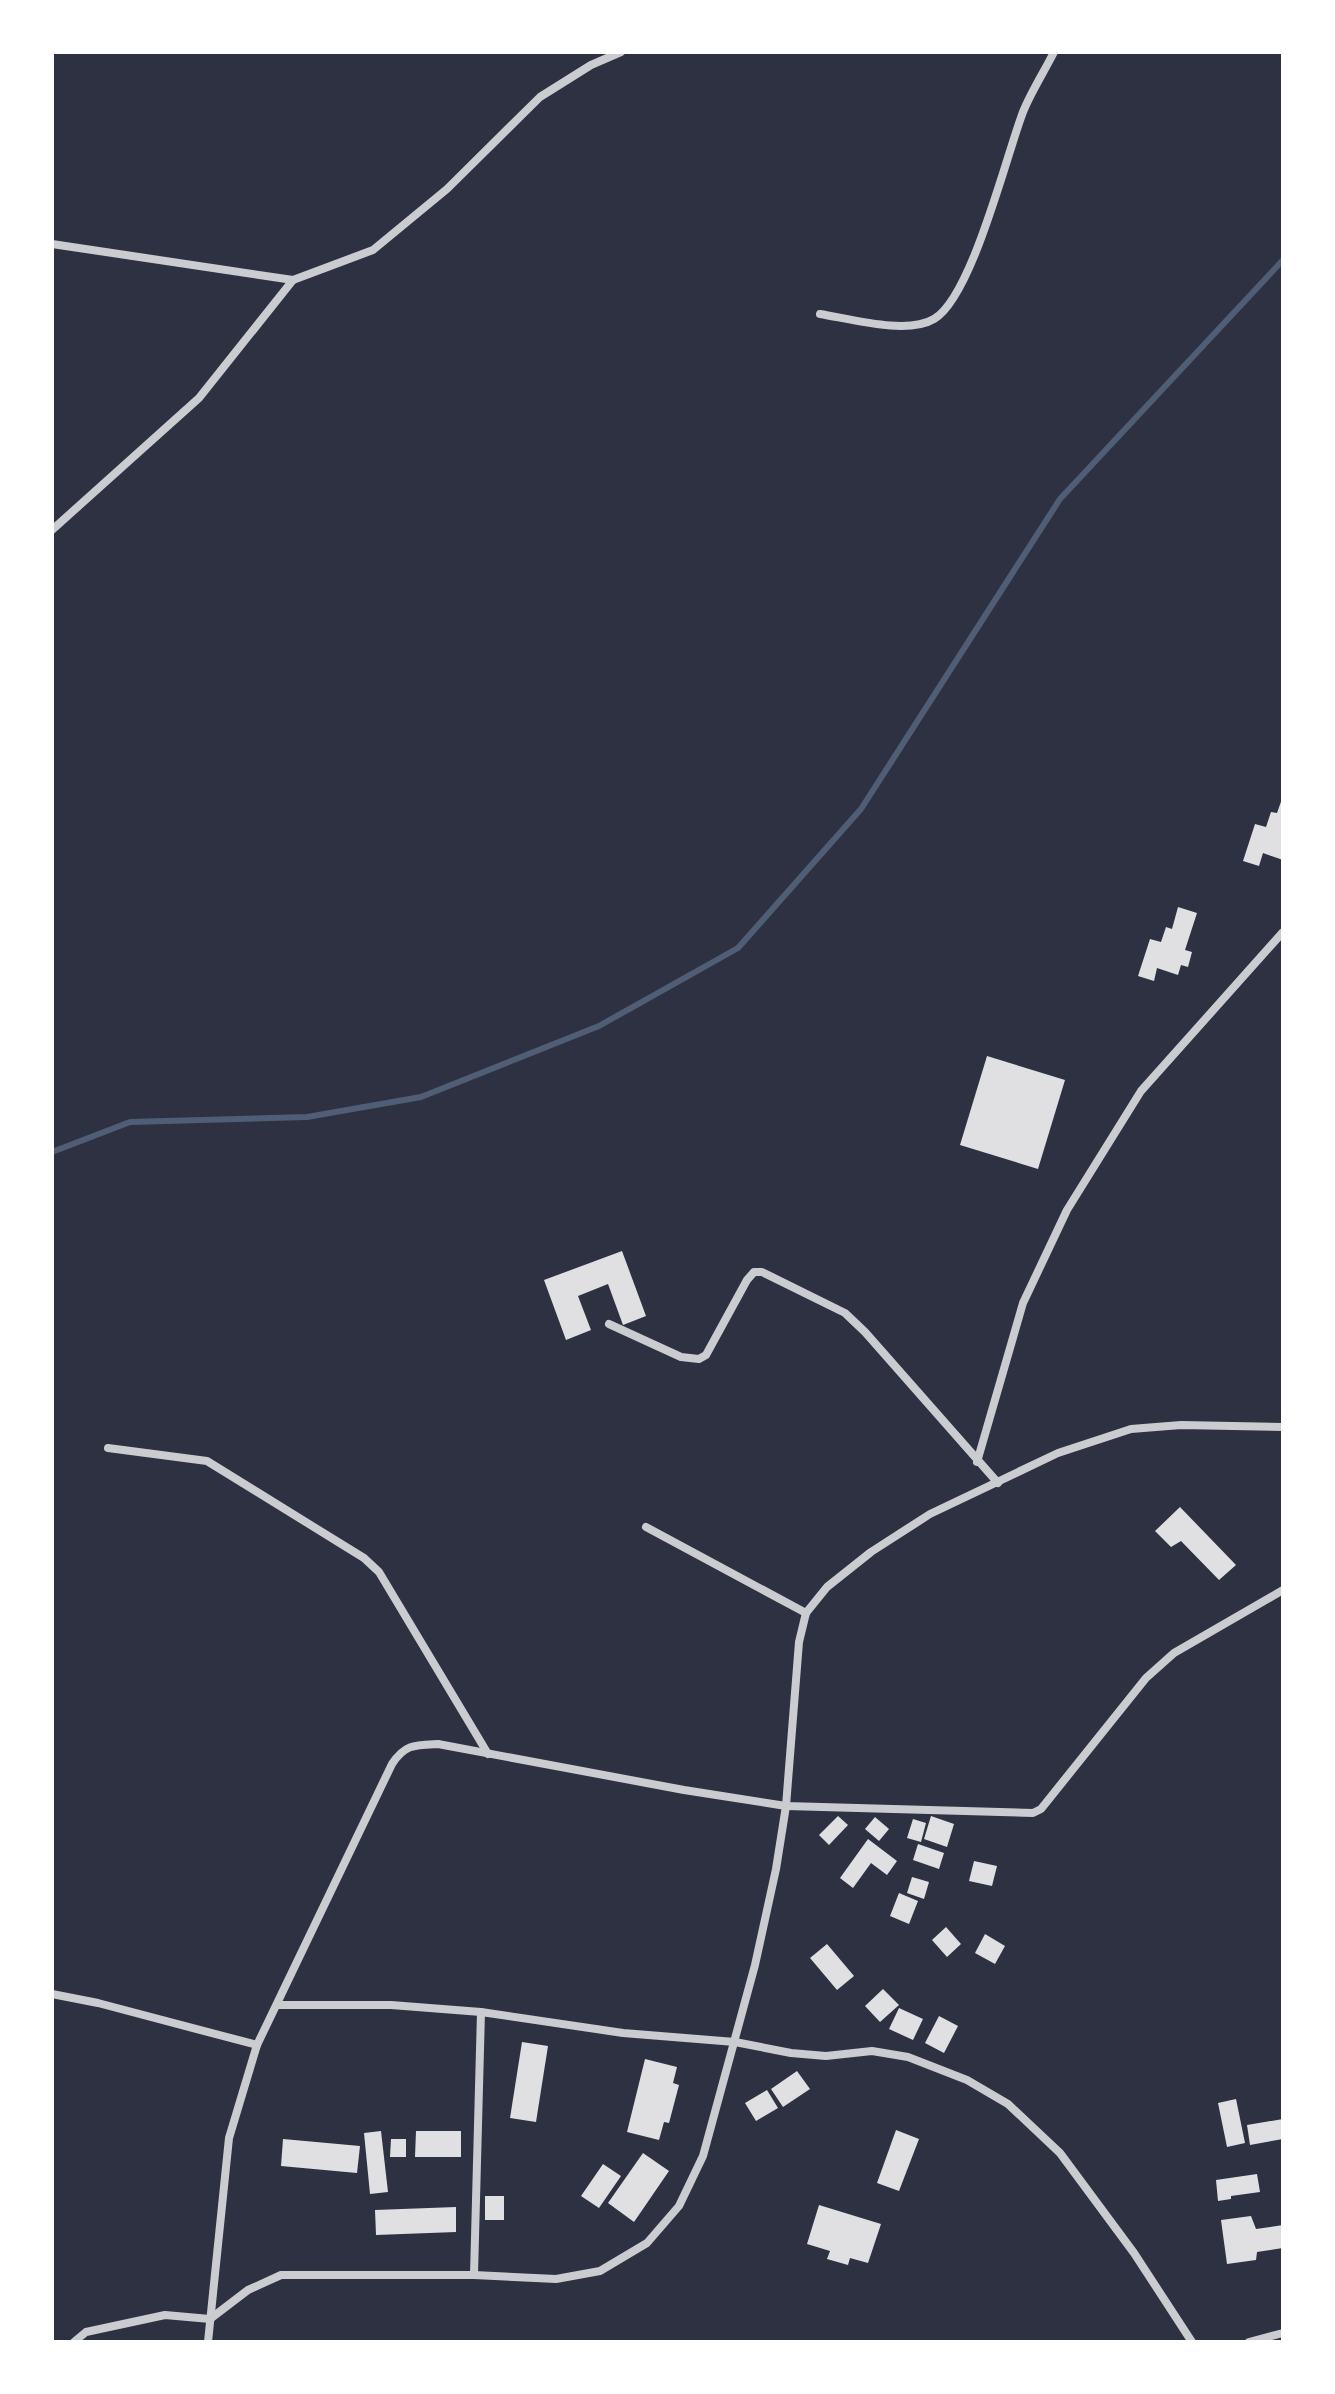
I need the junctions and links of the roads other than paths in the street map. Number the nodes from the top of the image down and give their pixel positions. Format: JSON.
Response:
{"nodes":[{"id":1,"x":621,"y":52,"type":"edge"},
{"id":2,"x":1054,"y":52,"type":"edge"},
{"id":3,"x":52,"y":244,"type":"edge"},
{"id":4,"x":293,"y":280,"type":"junction"},
{"id":5,"x":820,"y":314,"type":"dead end"},
{"id":6,"x":52,"y":530,"type":"edge"},
{"id":7,"x":1283,"y":932,"type":"edge"},
{"id":8,"x":609,"y":1324,"type":"dead end"},
{"id":9,"x":1283,"y":1427,"type":"edge"},
{"id":10,"x":108,"y":1448,"type":"dead end"},
{"id":11,"x":977,"y":1462,"type":"junction"},
{"id":12,"x":998,"y":1483,"type":"junction"},
{"id":13,"x":646,"y":1527,"type":"dead end"},
{"id":14,"x":1283,"y":1590,"type":"edge"},
{"id":15,"x":806,"y":1613,"type":"junction"},
{"id":16,"x":488,"y":1754,"type":"junction"},
{"id":17,"x":786,"y":1806,"type":"junction"},
{"id":18,"x":52,"y":1994,"type":"edge"},
{"id":19,"x":277,"y":2005,"type":"junction"},
{"id":20,"x":481,"y":2012,"type":"junction"},
{"id":21,"x":735,"y":2042,"type":"junction"},
{"id":22,"x":257,"y":2045,"type":"junction"},
{"id":23,"x":474,"y":2275,"type":"junction"},
{"id":24,"x":210,"y":2319,"type":"junction"},
{"id":25,"x":1283,"y":2333,"type":"edge"},
{"id":26,"x":74,"y":2342,"type":"edge"},
{"id":27,"x":208,"y":2342,"type":"edge"},
{"id":28,"x":1192,"y":2342,"type":"edge"},
{"id":29,"x":1249,"y":2342,"type":"edge"}],
"edges":[{"from":1,"to":4,"type":"street"},
{"from":2,"to":5,"type":"street"},
{"from":3,"to":4,"type":"street"},
{"from":4,"to":6,"type":"street"},
{"from":7,"to":11,"type":"street"},
{"from":8,"to":11,"type":"street"},
{"from":9,"to":12,"type":"street"},
{"from":10,"to":16,"type":"street"},
{"from":11,"to":12,"type":"street"},
{"from":12,"to":15,"type":"street"},
{"from":13,"to":15,"type":"street"},
{"from":14,"to":17,"type":"street"},
{"from":15,"to":17,"type":"street"},
{"from":16,"to":17,"type":"street"},
{"from":16,"to":19,"type":"street"},
{"from":17,"to":21,"type":"street"},
{"from":18,"to":22,"type":"street"},
{"from":19,"to":20,"type":"street"},
{"from":19,"to":22,"type":"street"},
{"from":20,"to":21,"type":"street"},
{"from":20,"to":23,"type":"street"},
{"from":21,"to":23,"type":"street"},
{"from":21,"to":28,"type":"street"},
{"from":22,"to":24,"type":"street"},
{"from":23,"to":24,"type":"street"},
{"from":24,"to":26,"type":"street"},
{"from":24,"to":27,"type":"street"},
{"from":25,"to":29,"type":"street"}]}
